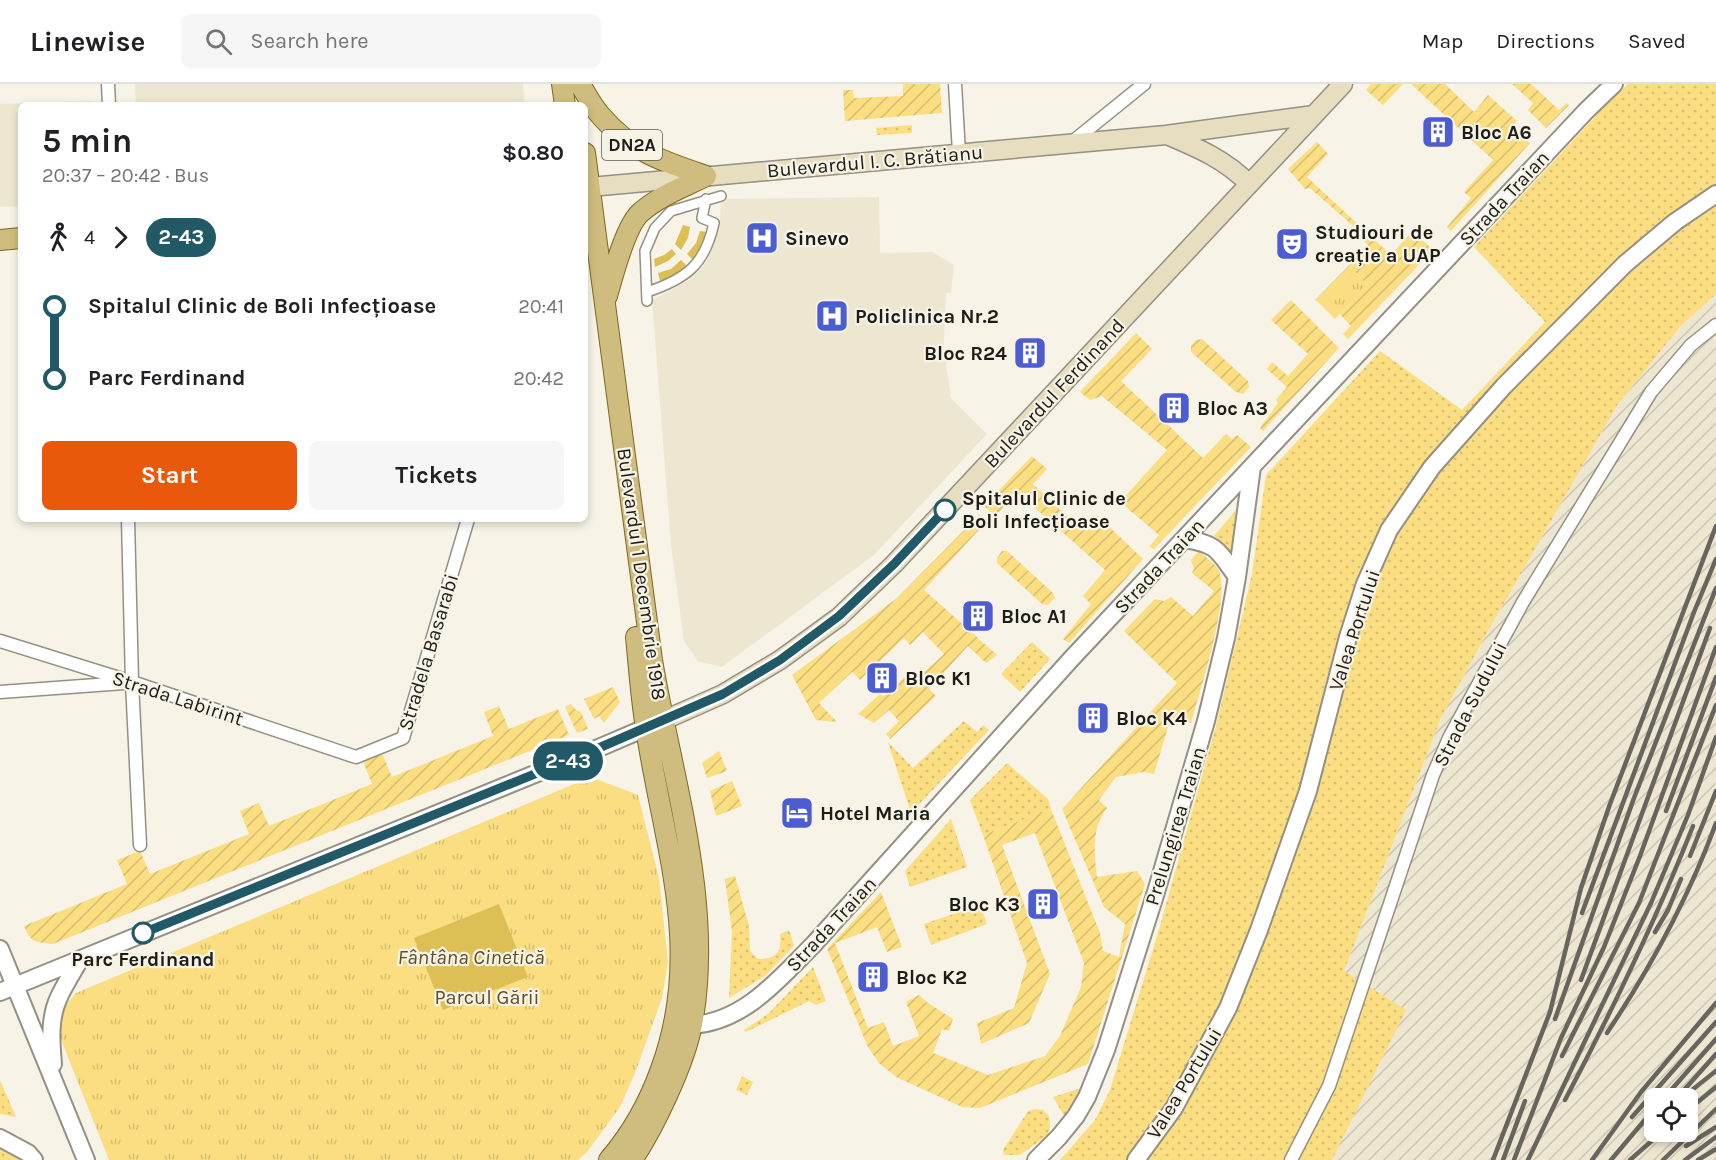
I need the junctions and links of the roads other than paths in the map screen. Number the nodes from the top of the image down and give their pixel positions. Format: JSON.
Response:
{"nodes":[{"id":1,"x":108,"y":84,"type":"edge"},
{"id":2,"x":580,"y":84,"type":"edge"},
{"id":3,"x":955,"y":84,"type":"edge"},
{"id":4,"x":1144,"y":84,"type":"edge"},
{"id":5,"x":1343,"y":84,"type":"edge"},
{"id":6,"x":1614,"y":84,"type":"edge"},
{"id":7,"x":109,"y":102,"type":"edge"},
{"id":8,"x":1314,"y":115,"type":"junction"},
{"id":9,"x":1166,"y":135,"type":"junction"},
{"id":10,"x":1071,"y":143,"type":"junction"},
{"id":11,"x":959,"y":153,"type":"junction"},
{"id":12,"x":706,"y":176,"type":"junction"},
{"id":13,"x":1249,"y":184,"type":"junction"},
{"id":14,"x":588,"y":188,"type":"edge"},
{"id":15,"x":1716,"y":194,"type":"edge"},
{"id":16,"x":721,"y":196,"type":"dead end"},
{"id":17,"x":706,"y":199,"type":"junction"},
{"id":18,"x":18,"y":238,"type":"edge"},
{"id":19,"x":0,"y":240,"type":"edge"},
{"id":20,"x":588,"y":273,"type":"edge"},
{"id":21,"x":605,"y":303,"type":"junction"},
{"id":22,"x":1716,"y":325,"type":"edge"},
{"id":23,"x":1252,"y":467,"type":"junction"},
{"id":24,"x":128,"y":522,"type":"edge"},
{"id":25,"x":467,"y":522,"type":"edge"},
{"id":26,"x":1185,"y":539,"type":"junction"},
{"id":27,"x":1237,"y":577,"type":"junction"},
{"id":28,"x":0,"y":641,"type":"edge"},
{"id":29,"x":132,"y":682,"type":"junction"},
{"id":30,"x":0,"y":692,"type":"edge"},
{"id":31,"x":654,"y":724,"type":"junction"},
{"id":32,"x":356,"y":757,"type":"joint"},
{"id":33,"x":140,"y":845,"type":"dead end"},
{"id":34,"x":0,"y":949,"type":"edge"},
{"id":35,"x":80,"y":959,"type":"junction"},
{"id":36,"x":8,"y":989,"type":"edge"},
{"id":37,"x":692,"y":1025,"type":"junction"},
{"id":38,"x":54,"y":1080,"type":"junction"},
{"id":39,"x":0,"y":1138,"type":"edge"},
{"id":40,"x":34,"y":1160,"type":"edge"},
{"id":41,"x":86,"y":1160,"type":"edge"},
{"id":42,"x":609,"y":1160,"type":"edge"},
{"id":43,"x":632,"y":1160,"type":"edge"},
{"id":44,"x":1036,"y":1160,"type":"edge"},
{"id":45,"x":1136,"y":1160,"type":"edge"},
{"id":46,"x":1291,"y":1160,"type":"edge"}],
"edges":[{"from":1,"to":7,"type":"street"},
{"from":2,"to":12,"type":"main road","number":"DN2A"},
{"from":3,"to":11,"type":"street"},
{"from":4,"to":10,"type":"street"},
{"from":5,"to":8,"type":"main road","name":"Bulevardul Ferdinand"},
{"from":6,"to":23,"type":"street","name":"Strada Traian"},
{"from":8,"to":9,"type":"main road","name":"Bulevardul I. C. Brătianu"},
{"from":8,"to":13,"type":"main road","name":"Bulevardul Ferdinand"},
{"from":9,"to":10,"type":"main road","name":"Bulevardul I. C. Brătianu"},
{"from":9,"to":13,"type":"main road","name":"Bulevardul I. C. Brătianu"},
{"from":10,"to":11,"type":"main road","name":"Bulevardul I. C. Brătianu"},
{"from":11,"to":12,"type":"main road","name":"Bulevardul I. C. Brătianu"},
{"from":12,"to":14,"type":"main road","name":"Bulevardul I. C. Brătianu"},
{"from":12,"to":21,"type":"main road"},
{"from":13,"to":31,"type":"main road","name":"Bulevardul Ferdinand"},
{"from":14,"to":21,"type":"main road","name":"Bulevardul 1 Decembrie 1918"},
{"from":15,"to":45,"type":"street","name":"Valea Portului"},
{"from":16,"to":17,"type":"street"},
{"from":17,"to":17,"type":"street"},
{"from":18,"to":19,"type":"main road"},
{"from":20,"to":31,"type":"main road","name":"Bulevardul 1 Decembrie 1918"},
{"from":21,"to":31,"type":"main road","name":"Bulevardul 1 Decembrie 1918"},
{"from":22,"to":46,"type":"street","name":"Strada Sudului"},
{"from":23,"to":26,"type":"street","name":"Strada Traian"},
{"from":23,"to":27,"type":"street","name":"Prelungirea Traian"},
{"from":24,"to":29,"type":"street"},
{"from":25,"to":32,"type":"street","name":"Stradela Basarabi"},
{"from":26,"to":27,"type":"street"},
{"from":26,"to":37,"type":"street","name":"Strada Traian"},
{"from":27,"to":44,"type":"street","name":"Prelungirea Traian"},
{"from":28,"to":29,"type":"street","name":"Strada Labirint"},
{"from":29,"to":30,"type":"street"},
{"from":29,"to":32,"type":"street","name":"Strada Labirint"},
{"from":29,"to":33,"type":"street"},
{"from":31,"to":35,"type":"street","name":"Bulevardul Ferdinand"},
{"from":31,"to":37,"type":"main road","name":"Bulevardul 1 Decembrie 1918"},
{"from":31,"to":42,"type":"main road","name":"Bulevardul 1 Decembrie 1918"},
{"from":34,"to":36,"type":"street"},
{"from":35,"to":36,"type":"street","name":"Bulevardul Ferdinand"},
{"from":35,"to":38,"type":"street"},
{"from":36,"to":38,"type":"street"},
{"from":37,"to":43,"type":"main road","name":"Bulevardul 1 Decembrie 1918"},
{"from":38,"to":41,"type":"street"},
{"from":39,"to":40,"type":"street"}]}
